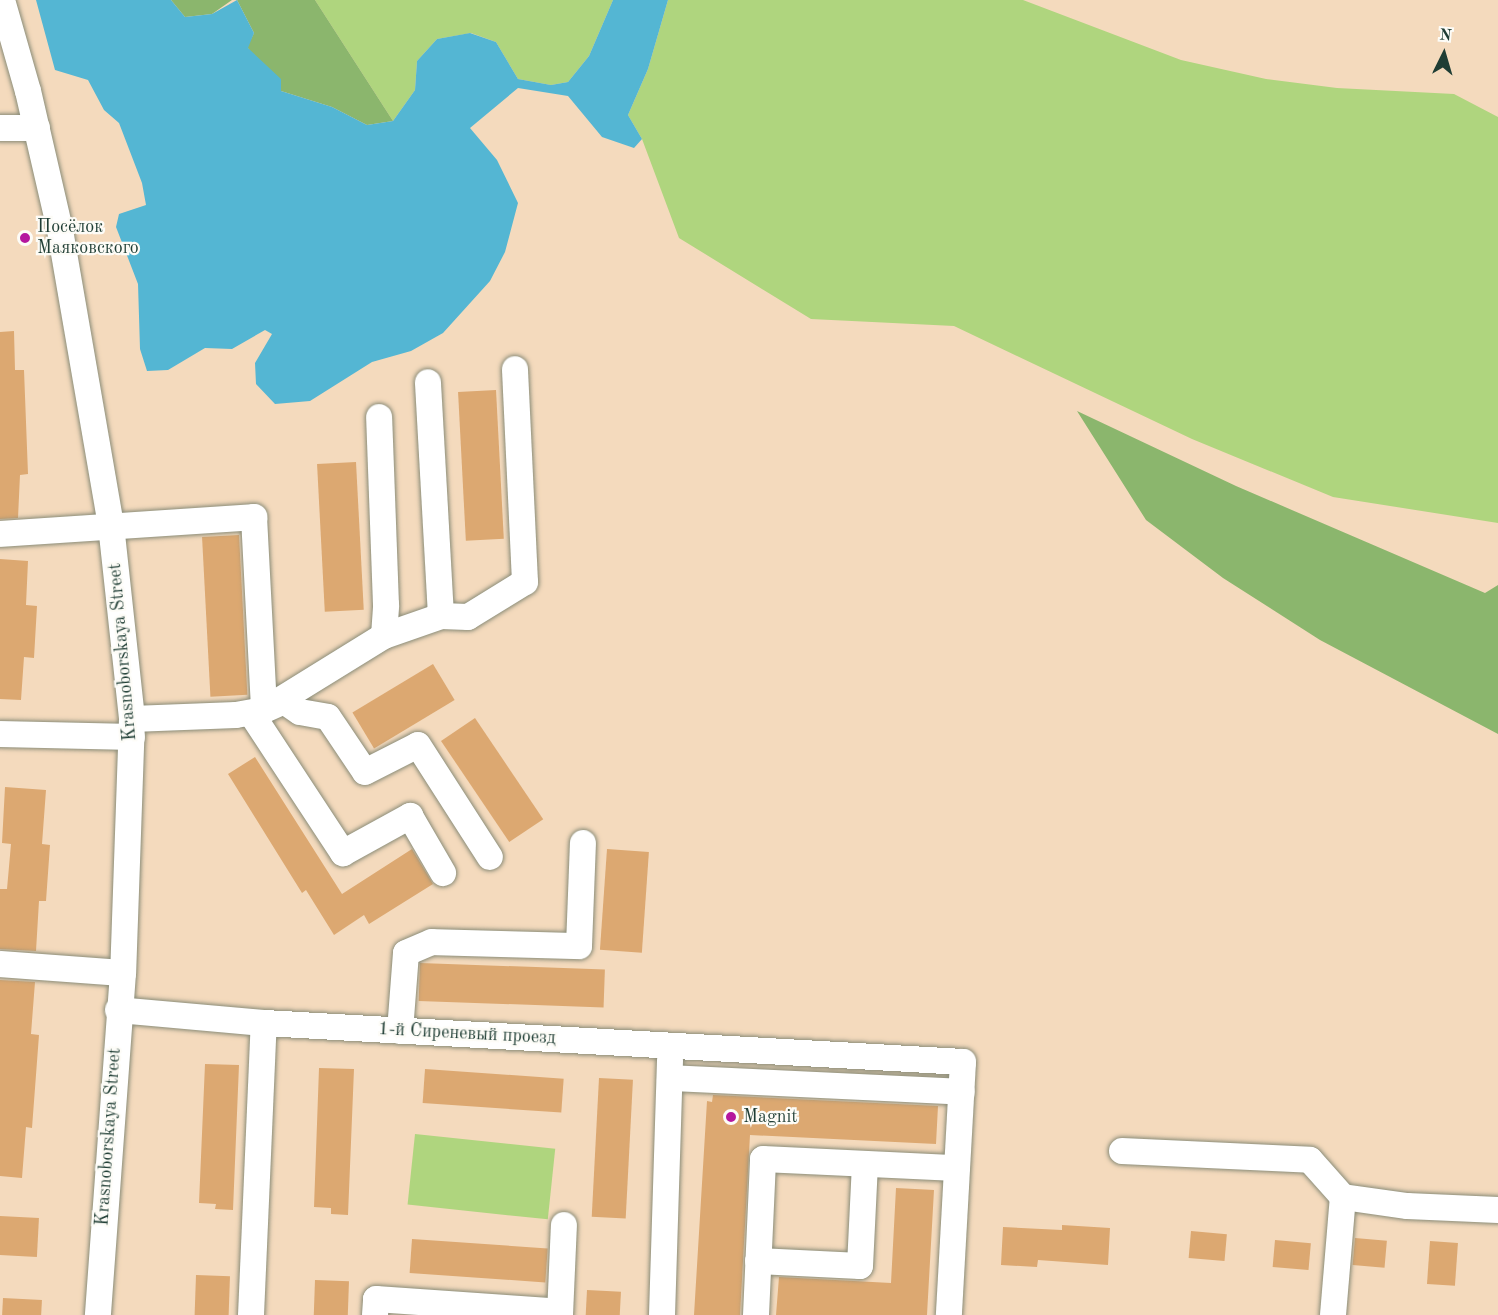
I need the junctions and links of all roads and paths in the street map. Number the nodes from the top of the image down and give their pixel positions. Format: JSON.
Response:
{"nodes":[{"id":1,"x":2,"y":0,"type":"edge"},
{"id":2,"x":0,"y":128,"type":"edge"},
{"id":3,"x":37,"y":128,"type":"junction"},
{"id":4,"x":515,"y":369,"type":"dead end"},
{"id":5,"x":428,"y":382,"type":"dead end"},
{"id":6,"x":379,"y":417,"type":"dead end"},
{"id":7,"x":111,"y":525,"type":"junction"},
{"id":8,"x":0,"y":534,"type":"edge"},
{"id":9,"x":441,"y":616,"type":"junction"},
{"id":10,"x":384,"y":636,"type":"junction"},
{"id":11,"x":267,"y":708,"type":"junction"},
{"id":12,"x":132,"y":728,"type":"junction"},
{"id":13,"x":0,"y":734,"type":"edge"},
{"id":14,"x":583,"y":843,"type":"dead end"},
{"id":15,"x":490,"y":857,"type":"dead end"},
{"id":16,"x":443,"y":873,"type":"dead end"},
{"id":17,"x":0,"y":964,"type":"edge"},
{"id":18,"x":123,"y":973,"type":"junction"},
{"id":19,"x":118,"y":1010,"type":"junction"},
{"id":20,"x":264,"y":1023,"type":"junction"},
{"id":21,"x":400,"y":1031,"type":"junction"},
{"id":22,"x":671,"y":1045,"type":"junction"},
{"id":23,"x":670,"y":1078,"type":"junction"},
{"id":24,"x":962,"y":1092,"type":"junction"},
{"id":25,"x":1122,"y":1151,"type":"dead end"},
{"id":26,"x":865,"y":1164,"type":"junction"},
{"id":27,"x":957,"y":1168,"type":"junction"},
{"id":28,"x":1343,"y":1197,"type":"junction"},
{"id":29,"x":1498,"y":1210,"type":"edge"},
{"id":30,"x":564,"y":1226,"type":"dead end"},
{"id":31,"x":759,"y":1261,"type":"junction"},
{"id":32,"x":560,"y":1313,"type":"edge"},
{"id":33,"x":98,"y":1315,"type":"edge"},
{"id":34,"x":251,"y":1315,"type":"edge"},
{"id":35,"x":375,"y":1315,"type":"edge"},
{"id":36,"x":662,"y":1315,"type":"edge"},
{"id":37,"x":756,"y":1315,"type":"edge"},
{"id":38,"x":949,"y":1315,"type":"edge"},
{"id":39,"x":1333,"y":1315,"type":"edge"}],
"edges":[{"from":1,"to":3,"type":"street","name":"Krasnoborskaya Street"},
{"from":2,"to":3,"type":"street"},
{"from":3,"to":7,"type":"street","name":"Krasnoborskaya Street"},
{"from":4,"to":9,"type":"street"},
{"from":5,"to":9,"type":"street"},
{"from":6,"to":10,"type":"street"},
{"from":7,"to":8,"type":"street"},
{"from":7,"to":11,"type":"street"},
{"from":7,"to":12,"type":"street","name":"Krasnoborskaya Street"},
{"from":9,"to":10,"type":"street"},
{"from":10,"to":11,"type":"street"},
{"from":11,"to":12,"type":"street"},
{"from":11,"to":15,"type":"street"},
{"from":11,"to":16,"type":"street"},
{"from":12,"to":13,"type":"street"},
{"from":12,"to":18,"type":"street","name":"Krasnoborskaya Street"},
{"from":14,"to":21,"type":"street"},
{"from":17,"to":18,"type":"street"},
{"from":18,"to":19,"type":"street","name":"Krasnoborskaya Street"},
{"from":19,"to":20,"type":"street","name":"1-й Сиреневый проезд"},
{"from":19,"to":33,"type":"street","name":"Krasnoborskaya Street"},
{"from":20,"to":21,"type":"street","name":"1-й Сиреневый проезд"},
{"from":20,"to":34,"type":"street"},
{"from":21,"to":22,"type":"street","name":"1-й Сиреневый проезд"},
{"from":22,"to":23,"type":"street"},
{"from":22,"to":24,"type":"street","name":"1-й Сиреневый проезд"},
{"from":23,"to":24,"type":"street"},
{"from":23,"to":36,"type":"street"},
{"from":24,"to":27,"type":"street"},
{"from":25,"to":28,"type":"street"},
{"from":26,"to":27,"type":"street"},
{"from":26,"to":31,"type":"street"},
{"from":26,"to":31,"type":"street"},
{"from":27,"to":38,"type":"street"},
{"from":28,"to":29,"type":"street"},
{"from":28,"to":39,"type":"street"},
{"from":30,"to":32,"type":"street"},
{"from":31,"to":37,"type":"street"},
{"from":32,"to":35,"type":"street"}]}
